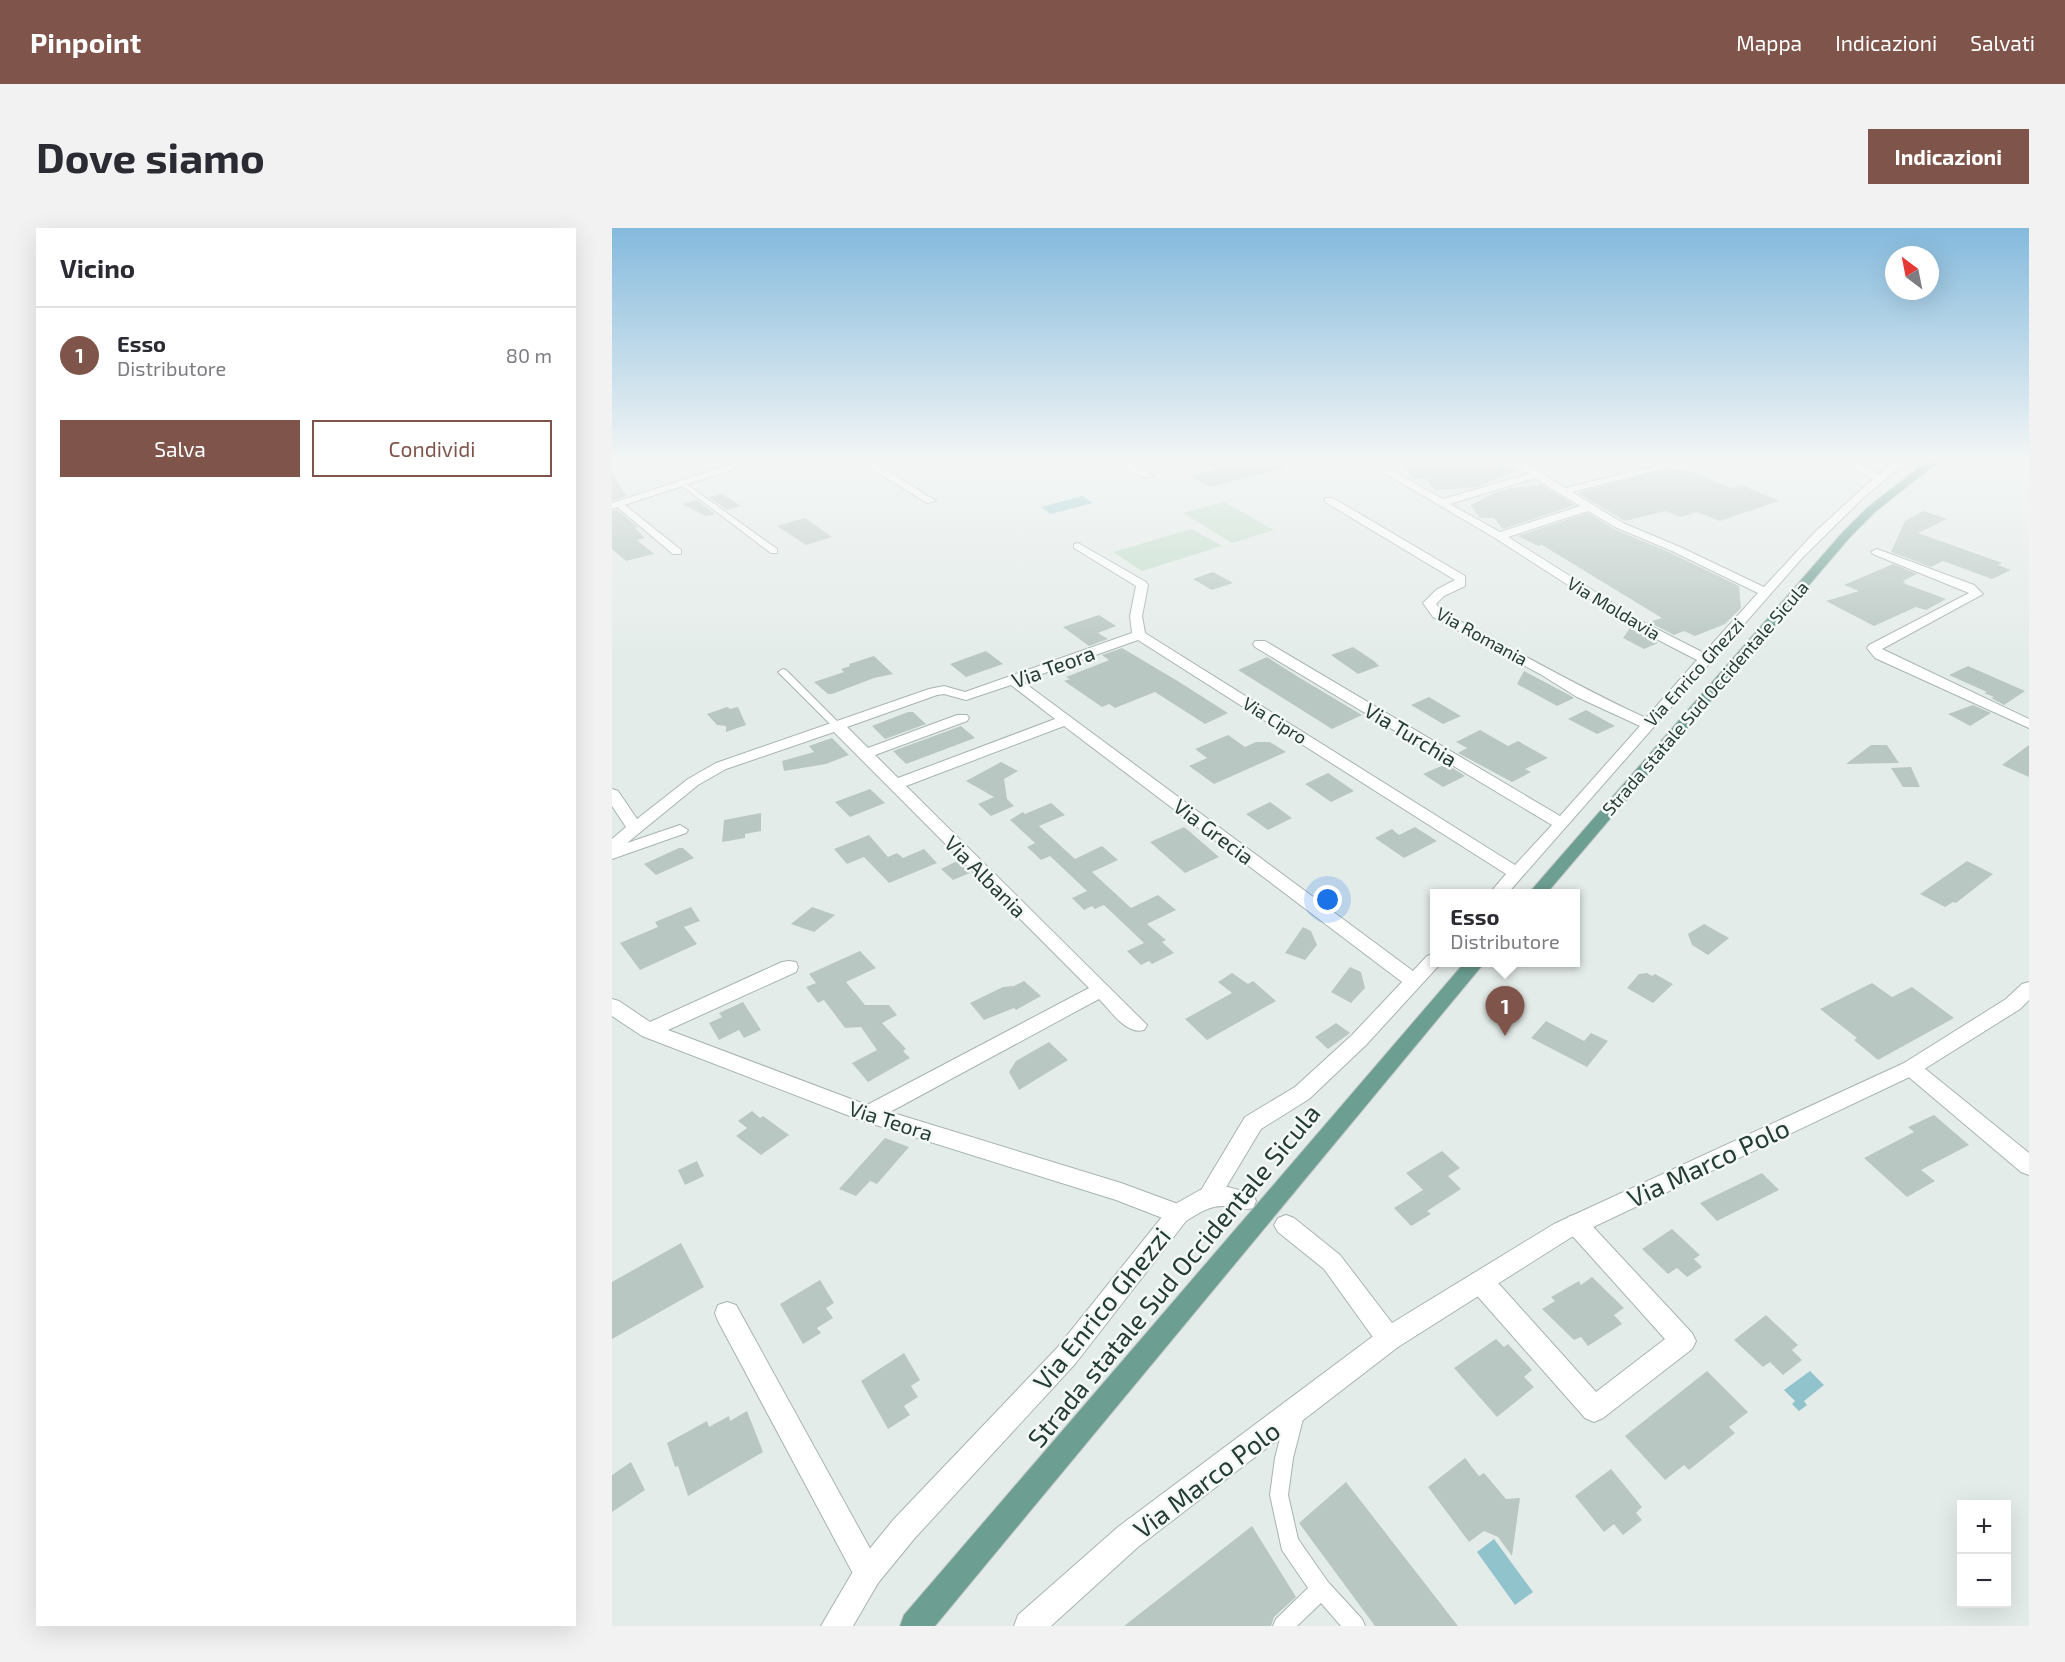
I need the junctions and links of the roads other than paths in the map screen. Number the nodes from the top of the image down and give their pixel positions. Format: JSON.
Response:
{"nodes":[{"id":1,"x":644,"y":526,"type":"edge"},
{"id":2,"x":740,"y":526,"type":"edge"},
{"id":3,"x":1373,"y":526,"type":"edge"},
{"id":4,"x":1481,"y":526,"type":"edge"},
{"id":5,"x":1531,"y":526,"type":"edge"},
{"id":6,"x":1622,"y":526,"type":"edge"},
{"id":7,"x":1826,"y":526,"type":"edge"},
{"id":8,"x":1855,"y":526,"type":"edge"},
{"id":9,"x":1499,"y":537,"type":"junction"},
{"id":10,"x":1078,"y":546,"type":"dead end"},
{"id":11,"x":774,"y":551,"type":"dead end"},
{"id":12,"x":677,"y":552,"type":"dead end"},
{"id":13,"x":1877,"y":552,"type":"dead end"},
{"id":14,"x":1766,"y":592,"type":"junction"},
{"id":15,"x":1139,"y":635,"type":"junction"},
{"id":16,"x":1260,"y":644,"type":"dead end"},
{"id":17,"x":1705,"y":659,"type":"junction"},
{"id":18,"x":783,"y":672,"type":"dead end"},
{"id":19,"x":1014,"y":681,"type":"junction"},
{"id":20,"x":962,"y":718,"type":"dead end"},
{"id":21,"x":1066,"y":720,"type":"junction"},
{"id":22,"x":1648,"y":724,"type":"junction"},
{"id":23,"x":2029,"y":724,"type":"edge"},
{"id":24,"x":836,"y":725,"type":"junction"},
{"id":25,"x":865,"y":754,"type":"junction"},
{"id":26,"x":895,"y":785,"type":"junction"},
{"id":27,"x":612,"y":794,"type":"edge"},
{"id":28,"x":1562,"y":824,"type":"junction"},
{"id":29,"x":636,"y":830,"type":"junction"},
{"id":30,"x":680,"y":830,"type":"dead end"},
{"id":31,"x":612,"y":847,"type":"edge"},
{"id":32,"x":612,"y":854,"type":"edge"},
{"id":33,"x":1516,"y":873,"type":"junction"},
{"id":34,"x":1502,"y":889,"type":"edge"},
{"id":35,"x":1540,"y":889,"type":"edge"},
{"id":36,"x":1430,"y":964,"type":"edge"},
{"id":37,"x":789,"y":967,"type":"dead end"},
{"id":38,"x":1473,"y":967,"type":"edge"},
{"id":39,"x":1414,"y":981,"type":"junction"},
{"id":40,"x":2029,"y":989,"type":"edge"},
{"id":41,"x":1101,"y":990,"type":"junction"},
{"id":42,"x":612,"y":1006,"type":"edge"},
{"id":43,"x":1137,"y":1025,"type":"dead end"},
{"id":44,"x":649,"y":1031,"type":"junction"},
{"id":45,"x":1911,"y":1068,"type":"junction"},
{"id":46,"x":868,"y":1114,"type":"junction"},
{"id":47,"x":2029,"y":1166,"type":"edge"},
{"id":48,"x":1208,"y":1197,"type":"junction"},
{"id":49,"x":1245,"y":1201,"type":"dead end"},
{"id":50,"x":1178,"y":1214,"type":"junction"},
{"id":51,"x":1576,"y":1224,"type":"junction"},
{"id":52,"x":1286,"y":1225,"type":"dead end"},
{"id":53,"x":1481,"y":1282,"type":"junction"},
{"id":54,"x":727,"y":1313,"type":"dead end"},
{"id":55,"x":1389,"y":1339,"type":"junction"},
{"id":56,"x":1297,"y":1411,"type":"junction"},
{"id":57,"x":868,"y":1574,"type":"junction"},
{"id":58,"x":1321,"y":1589,"type":"junction"},
{"id":59,"x":836,"y":1626,"type":"edge"},
{"id":60,"x":915,"y":1626,"type":"edge"},
{"id":61,"x":1029,"y":1626,"type":"edge"},
{"id":62,"x":1283,"y":1626,"type":"edge"},
{"id":63,"x":1355,"y":1626,"type":"edge"}],
"edges":[{"from":1,"to":12,"type":"street"},
{"from":2,"to":11,"type":"lane"},
{"from":3,"to":22,"type":"street","name":"Via Romania"},
{"from":4,"to":9,"type":"street","name":"Via Moldavia"},
{"from":5,"to":9,"type":"street"},
{"from":6,"to":14,"type":"street"},
{"from":7,"to":14,"type":"street","name":"Via Enrico Ghezzi"},
{"from":8,"to":35,"type":"main road","name":"Strada statale Sud Occidentale Sicula"},
{"from":9,"to":17,"type":"street","name":"Via Moldavia"},
{"from":10,"to":15,"type":"street"},
{"from":13,"to":23,"type":"street"},
{"from":14,"to":17,"type":"street","name":"Via Enrico Ghezzi"},
{"from":15,"to":19,"type":"street","name":"Via Teora"},
{"from":15,"to":33,"type":"street","name":"Via Cipro"},
{"from":16,"to":28,"type":"street","name":"Via Turchia"},
{"from":17,"to":22,"type":"street","name":"Via Enrico Ghezzi"},
{"from":18,"to":24,"type":"lane"},
{"from":19,"to":21,"type":"street","name":"Via Grecia"},
{"from":19,"to":24,"type":"street","name":"Via Teora"},
{"from":20,"to":25,"type":"street"},
{"from":21,"to":26,"type":"street"},
{"from":21,"to":39,"type":"street","name":"Via Grecia"},
{"from":22,"to":28,"type":"street","name":"Via Enrico Ghezzi"},
{"from":24,"to":25,"type":"street","name":"Via Albania"},
{"from":24,"to":29,"type":"street","name":"Via Teora"},
{"from":25,"to":26,"type":"street","name":"Via Albania"},
{"from":26,"to":41,"type":"street","name":"Via Albania"},
{"from":27,"to":29,"type":"street"},
{"from":28,"to":33,"type":"street","name":"Via Enrico Ghezzi"},
{"from":29,"to":31,"type":"street","name":"Via Teora"},
{"from":30,"to":32,"type":"street"},
{"from":33,"to":34,"type":"street","name":"Via Enrico Ghezzi"},
{"from":36,"to":39,"type":"street","name":"Via Enrico Ghezzi"},
{"from":37,"to":44,"type":"street"},
{"from":38,"to":60,"type":"main road","name":"Strada statale Sud Occidentale Sicula"},
{"from":39,"to":48,"type":"street","name":"Via Enrico Ghezzi"},
{"from":40,"to":45,"type":"street","name":"Via Marco Polo"},
{"from":41,"to":43,"type":"street","name":"Via Albania"},
{"from":41,"to":46,"type":"street"},
{"from":42,"to":44,"type":"street","name":"Via Teora"},
{"from":44,"to":46,"type":"street","name":"Via Teora"},
{"from":45,"to":47,"type":"street"},
{"from":45,"to":51,"type":"street","name":"Via Marco Polo"},
{"from":46,"to":50,"type":"street","name":"Via Teora"},
{"from":48,"to":49,"type":"street"},
{"from":48,"to":50,"type":"street","name":"Via Enrico Ghezzi"},
{"from":50,"to":57,"type":"street","name":"Via Enrico Ghezzi"},
{"from":51,"to":53,"type":"street","name":"Via Marco Polo"},
{"from":51,"to":53,"type":"street"},
{"from":52,"to":55,"type":"street"},
{"from":53,"to":55,"type":"street","name":"Via Marco Polo"},
{"from":54,"to":57,"type":"street"},
{"from":55,"to":56,"type":"street","name":"Via Marco Polo"},
{"from":56,"to":58,"type":"lane"},
{"from":56,"to":61,"type":"street","name":"Via Marco Polo"},
{"from":57,"to":59,"type":"street","name":"Via Enrico Ghezzi"},
{"from":58,"to":62,"type":"lane"},
{"from":58,"to":63,"type":"lane"}]}
